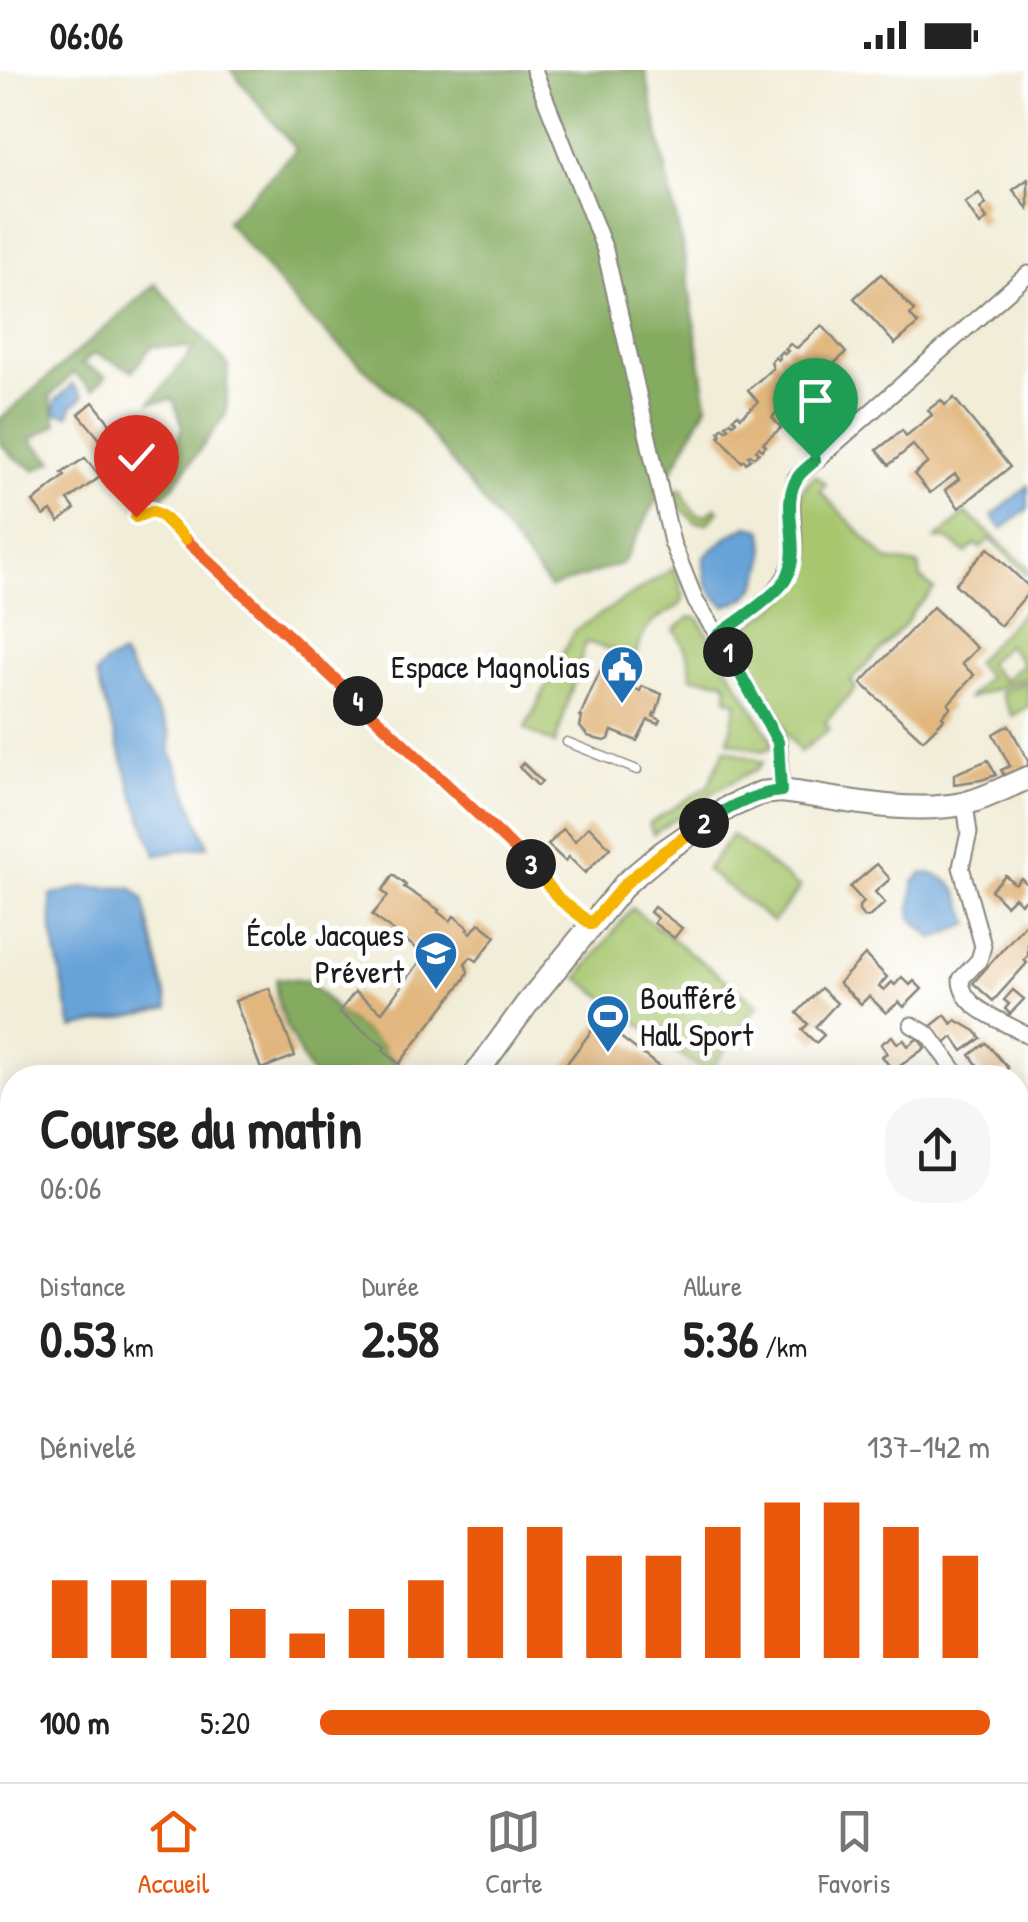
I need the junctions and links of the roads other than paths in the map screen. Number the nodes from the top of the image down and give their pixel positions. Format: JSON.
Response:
{"nodes":[{"id":1,"x":534,"y":70,"type":"edge"},
{"id":2,"x":1028,"y":274,"type":"edge"},
{"id":3,"x":136,"y":517,"type":"dead end"},
{"id":4,"x":718,"y":635,"type":"junction"},
{"id":5,"x":567,"y":742,"type":"dead end"},
{"id":6,"x":637,"y":770,"type":"dead end"},
{"id":7,"x":1028,"y":778,"type":"edge"},
{"id":8,"x":781,"y":791,"type":"junction"},
{"id":9,"x":964,"y":804,"type":"junction"},
{"id":10,"x":591,"y":924,"type":"junction"},
{"id":11,"x":912,"y":1025,"type":"dead end"},
{"id":12,"x":1028,"y":1036,"type":"edge"},
{"id":13,"x":483,"y":1065,"type":"edge"},
{"id":14,"x":951,"y":1065,"type":"edge"}],
"edges":[{"from":1,"to":4,"type":"street"},
{"from":2,"to":4,"type":"street"},
{"from":3,"to":10,"type":"lane"},
{"from":4,"to":8,"type":"street"},
{"from":5,"to":6,"type":"lane"},
{"from":7,"to":9,"type":"street"},
{"from":8,"to":9,"type":"street"},
{"from":8,"to":10,"type":"street"},
{"from":9,"to":12,"type":"street"},
{"from":10,"to":13,"type":"street"},
{"from":11,"to":14,"type":"street"}]}
